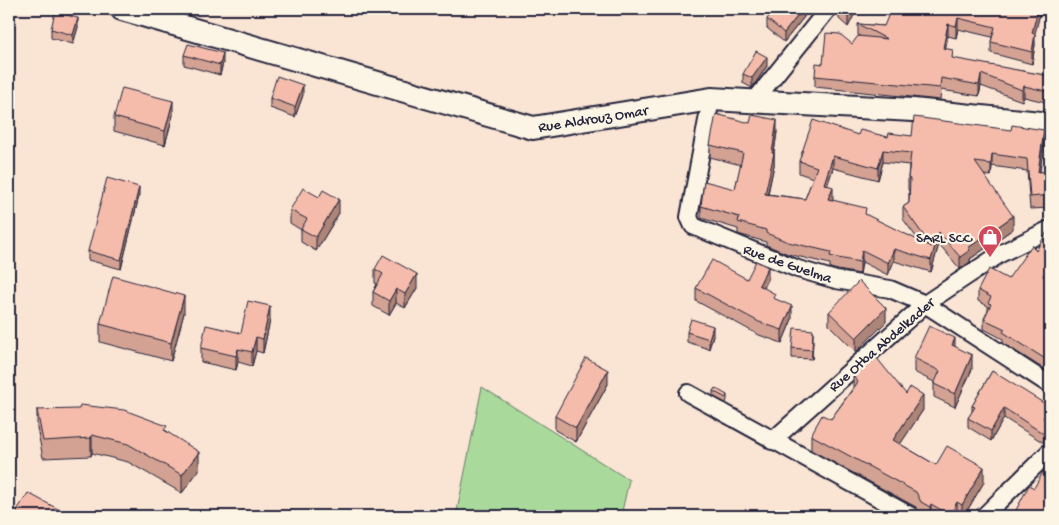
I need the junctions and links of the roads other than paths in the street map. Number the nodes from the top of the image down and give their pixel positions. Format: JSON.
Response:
{"nodes":[{"id":1,"x":122,"y":9,"type":"edge"},
{"id":2,"x":828,"y":9,"type":"edge"},
{"id":3,"x":711,"y":99,"type":"junction"},
{"id":4,"x":755,"y":100,"type":"junction"},
{"id":5,"x":1050,"y":124,"type":"edge"},
{"id":6,"x":1050,"y":229,"type":"edge"},
{"id":7,"x":925,"y":304,"type":"junction"},
{"id":8,"x":1050,"y":385,"type":"edge"},
{"id":9,"x":688,"y":393,"type":"dead end"},
{"id":10,"x":772,"y":441,"type":"junction"},
{"id":11,"x":1050,"y":451,"type":"edge"},
{"id":12,"x":911,"y":516,"type":"edge"},
{"id":13,"x":984,"y":516,"type":"edge"}],
"edges":[{"from":1,"to":3,"type":"street","name":"Rue Aldrouz Omar"},
{"from":2,"to":4,"type":"street"},
{"from":3,"to":4,"type":"street","name":"Rue Aldrouz Omar"},
{"from":3,"to":7,"type":"street","name":"Rue de Guelma"},
{"from":4,"to":5,"type":"street","name":"Rue Aldrouz Omar"},
{"from":6,"to":7,"type":"street","name":"Rue Otba Abdelkader"},
{"from":7,"to":8,"type":"street","name":"Rue de Guelma"},
{"from":7,"to":10,"type":"street","name":"Rue Otba Abdelkader"},
{"from":9,"to":10,"type":"street"},
{"from":10,"to":12,"type":"street"},
{"from":11,"to":13,"type":"street"}]}
